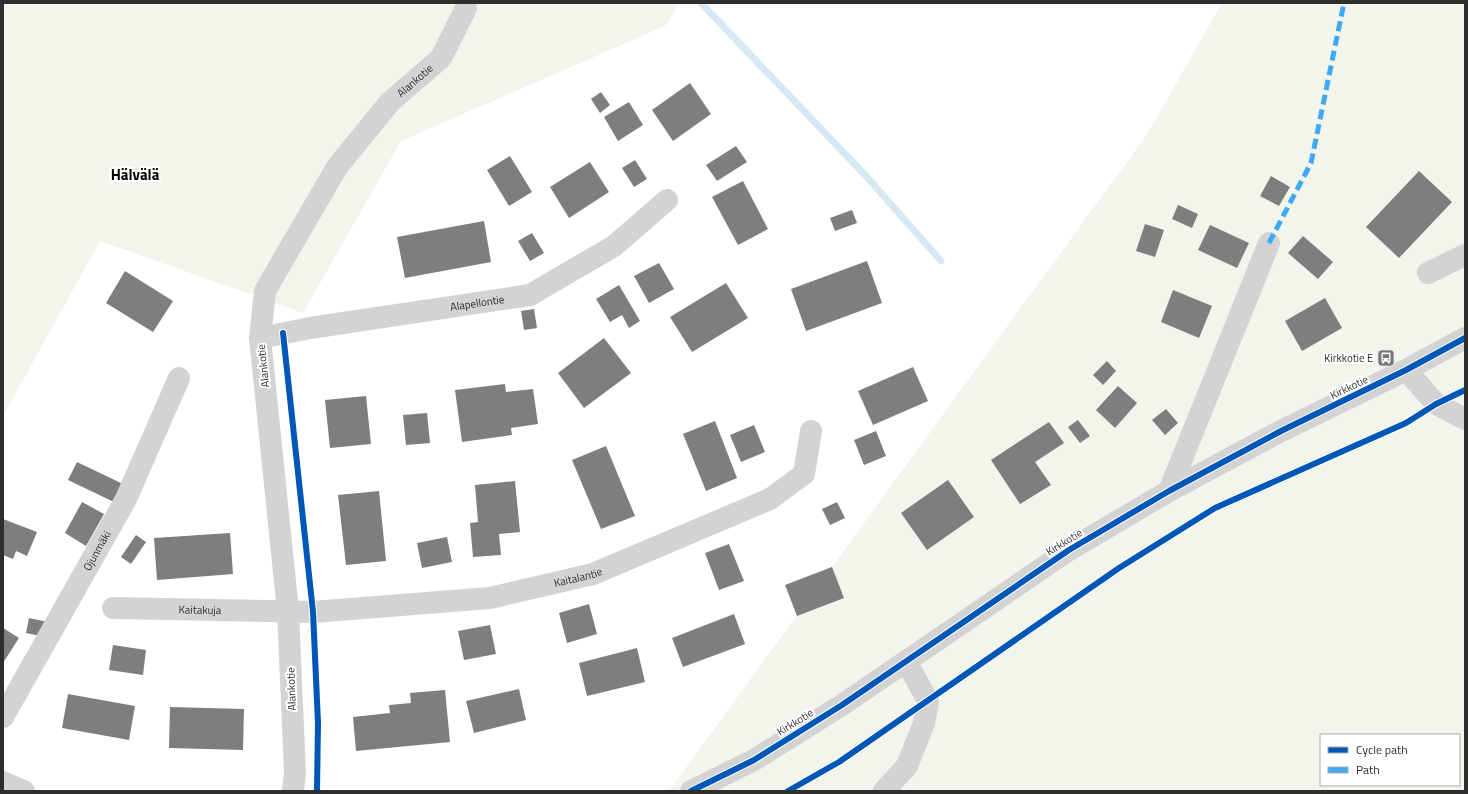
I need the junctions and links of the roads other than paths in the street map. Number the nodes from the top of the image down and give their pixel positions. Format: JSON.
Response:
{"nodes":[{"id":1,"x":466,"y":8,"type":"dead end"},
{"id":2,"x":666,"y":200,"type":"dead end"},
{"id":3,"x":1269,"y":243,"type":"dead end"},
{"id":4,"x":1465,"y":255,"type":"edge"},
{"id":5,"x":1428,"y":273,"type":"dead end"},
{"id":6,"x":260,"y":338,"type":"junction"},
{"id":7,"x":1465,"y":338,"type":"edge"},
{"id":8,"x":1406,"y":370,"type":"junction"},
{"id":9,"x":179,"y":378,"type":"dead end"},
{"id":10,"x":1465,"y":419,"type":"edge"},
{"id":11,"x":811,"y":431,"type":"dead end"},
{"id":12,"x":1169,"y":491,"type":"junction"},
{"id":13,"x":113,"y":608,"type":"dead end"},
{"id":14,"x":288,"y":611,"type":"junction"},
{"id":15,"x":906,"y":661,"type":"junction"},
{"id":16,"x":3,"y":716,"type":"edge"},
{"id":17,"x":3,"y":782,"type":"edge"},
{"id":18,"x":24,"y":791,"type":"edge"},
{"id":19,"x":294,"y":791,"type":"edge"},
{"id":20,"x":691,"y":791,"type":"edge"},
{"id":21,"x":884,"y":791,"type":"edge"}],
"edges":[{"from":1,"to":6,"type":"street","name":"Alankotie"},
{"from":2,"to":6,"type":"street","name":"Alapellontie"},
{"from":3,"to":12,"type":"street"},
{"from":4,"to":5,"type":"street"},
{"from":6,"to":14,"type":"street","name":"Alankotie"},
{"from":7,"to":8,"type":"street","name":"Kirkkotie"},
{"from":8,"to":10,"type":"street"},
{"from":8,"to":12,"type":"street","name":"Kirkkotie"},
{"from":9,"to":16,"type":"street","name":"Ojunmäki"},
{"from":11,"to":14,"type":"street","name":"Kaitalantie"},
{"from":12,"to":15,"type":"street","name":"Kirkkotie"},
{"from":13,"to":14,"type":"street","name":"Kaitakuja"},
{"from":14,"to":19,"type":"street","name":"Alankotie"},
{"from":15,"to":20,"type":"street","name":"Kirkkotie"},
{"from":15,"to":21,"type":"street"},
{"from":17,"to":18,"type":"street"}]}
